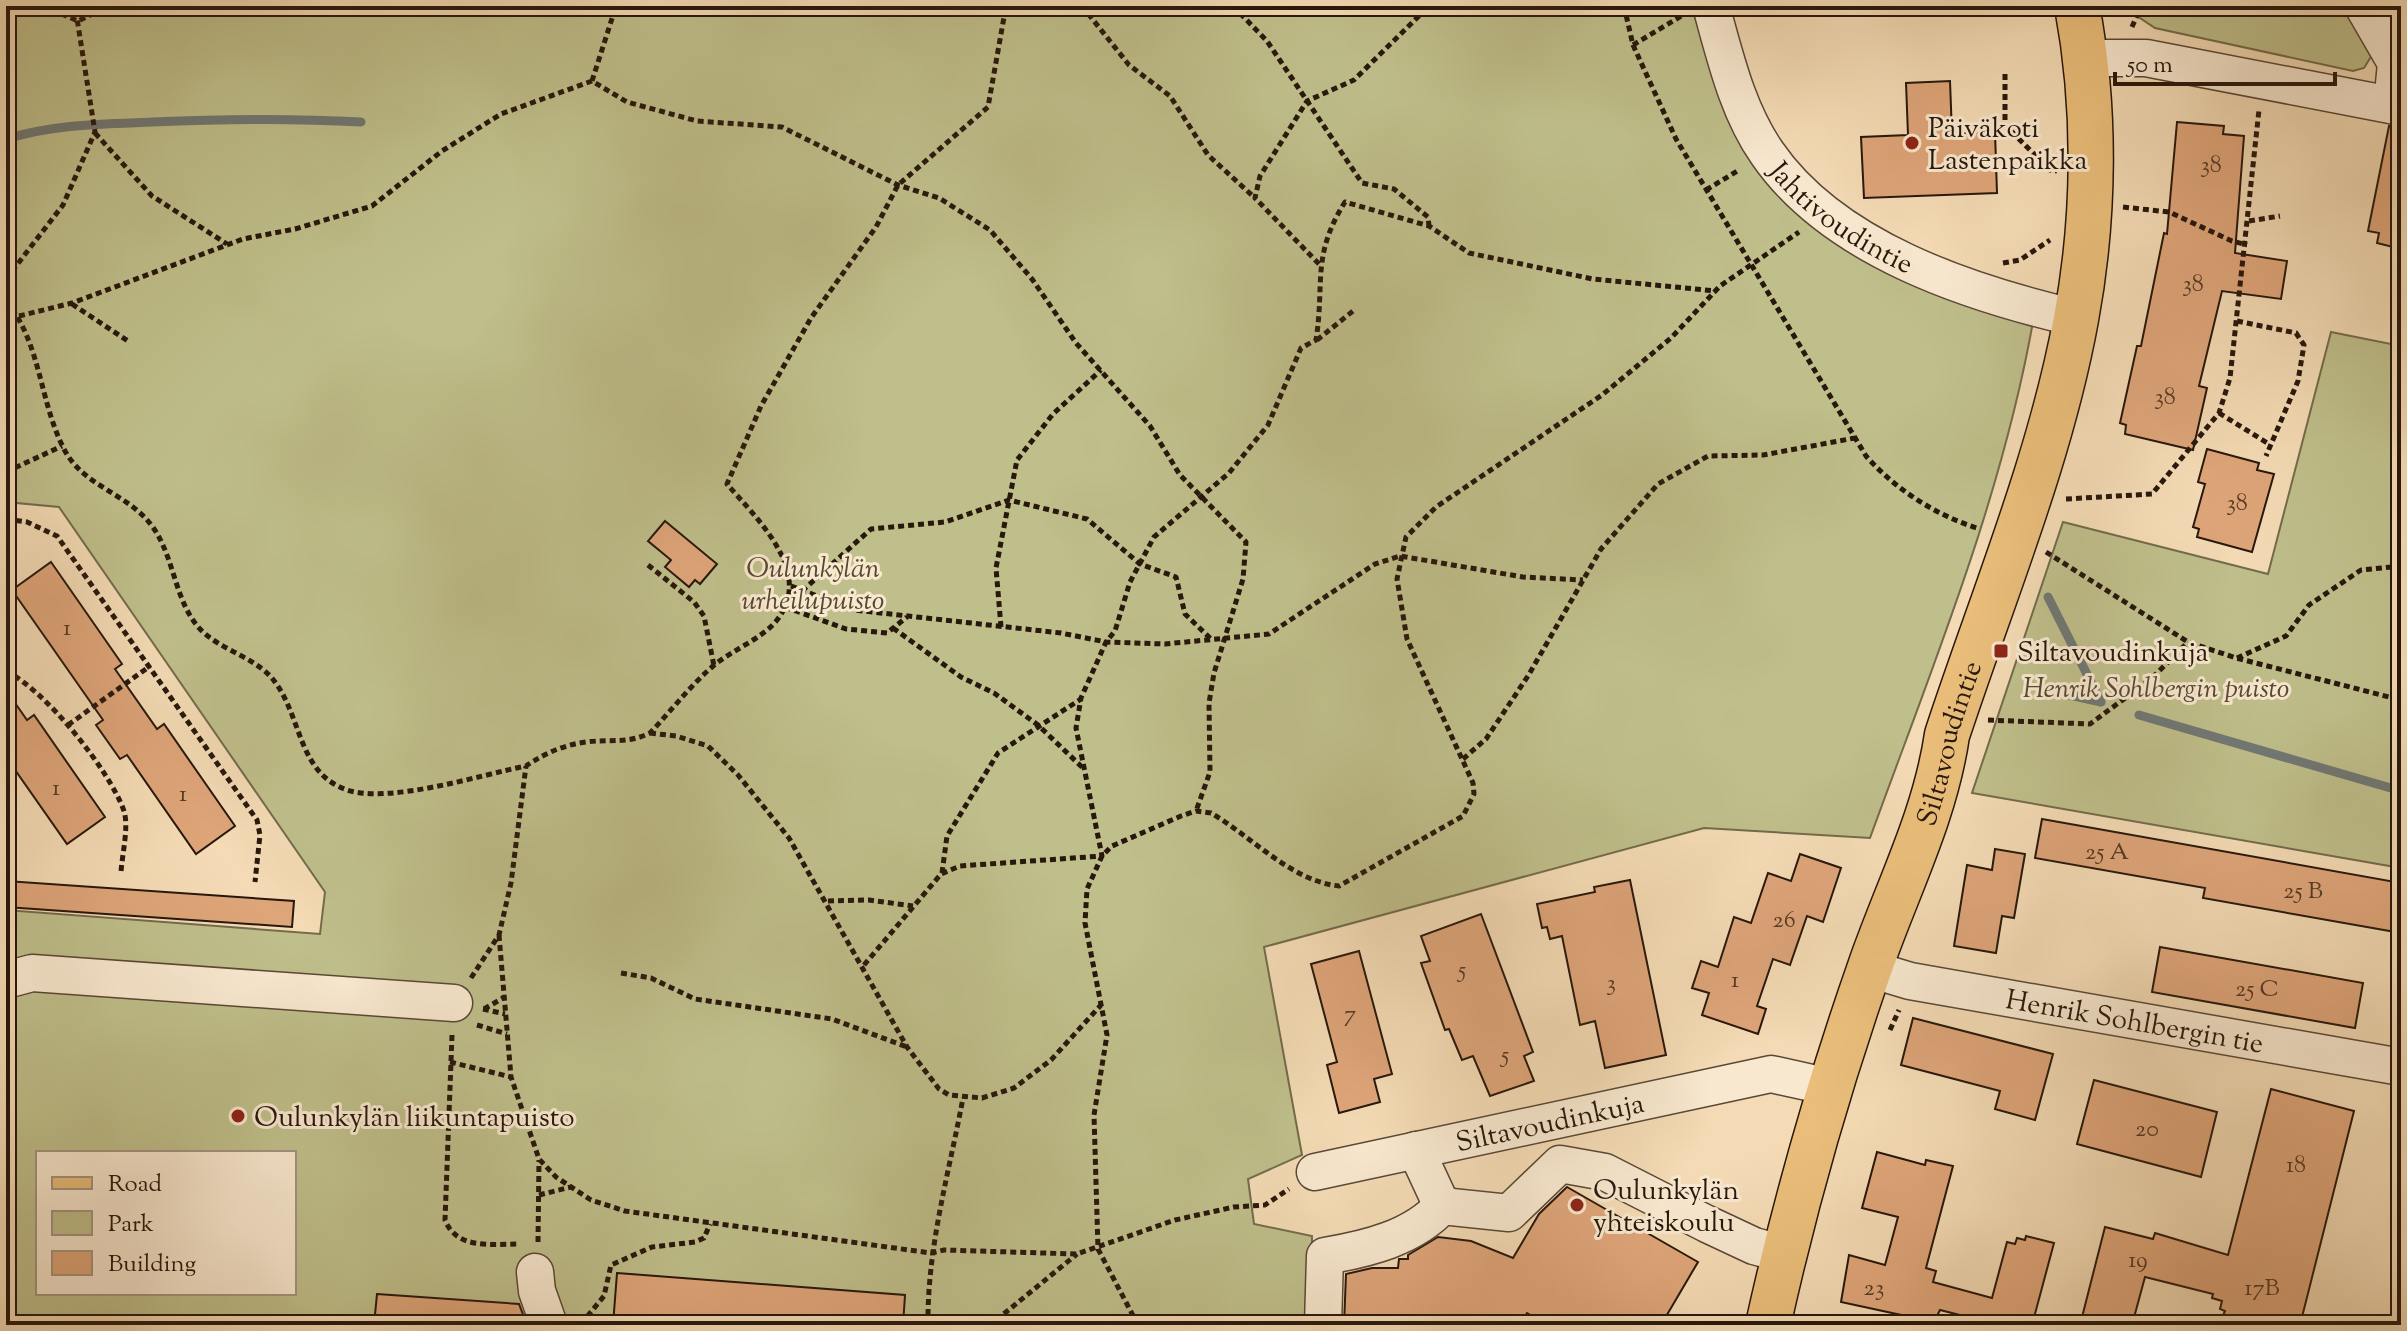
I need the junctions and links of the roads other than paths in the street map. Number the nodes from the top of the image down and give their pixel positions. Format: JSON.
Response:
{"nodes":[{"id":1,"x":2077,"y":6,"type":"edge"},
{"id":2,"x":2363,"y":6,"type":"edge"},
{"id":3,"x":1698,"y":10,"type":"edge"},
{"id":4,"x":2086,"y":58,"type":"junction"},
{"id":5,"x":2397,"y":106,"type":"edge"},
{"id":6,"x":2076,"y":318,"type":"junction"},
{"id":7,"x":1870,"y":969,"type":"junction"},
{"id":8,"x":6,"y":980,"type":"edge"},
{"id":9,"x":469,"y":1006,"type":"road end"},
{"id":10,"x":2401,"y":1067,"type":"edge"},
{"id":11,"x":1830,"y":1087,"type":"junction"},
{"id":12,"x":1416,"y":1150,"type":"junction"},
{"id":13,"x":1315,"y":1172,"type":"road end"},
{"id":14,"x":1442,"y":1206,"type":"junction"},
{"id":15,"x":1784,"y":1254,"type":"junction"},
{"id":16,"x":534,"y":1258,"type":"road end"},
{"id":17,"x":549,"y":1325,"type":"edge"},
{"id":18,"x":1323,"y":1325,"type":"edge"},
{"id":19,"x":1768,"y":1325,"type":"edge"}],
"edges":[{"from":1,"to":4,"type":"main road","name":"Siltavoudintie"},
{"from":2,"to":5,"type":"street"},
{"from":3,"to":6,"type":"street","name":"Jahtivoudintie"},
{"from":4,"to":5,"type":"street"},
{"from":4,"to":6,"type":"main road","name":"Siltavoudintie"},
{"from":6,"to":7,"type":"main road","name":"Siltavoudintie"},
{"from":7,"to":10,"type":"street","name":"Henrik Sohlbergin tie"},
{"from":7,"to":11,"type":"main road","name":"Siltavoudintie"},
{"from":8,"to":9,"type":"street"},
{"from":11,"to":12,"type":"street","name":"Siltavoudinkuja"},
{"from":11,"to":15,"type":"main road","name":"Siltavoudintie"},
{"from":12,"to":13,"type":"street","name":"Siltavoudinkuja"},
{"from":12,"to":14,"type":"street"},
{"from":14,"to":15,"type":"street"},
{"from":14,"to":18,"type":"street"},
{"from":15,"to":19,"type":"main road","name":"Siltavoudintie"},
{"from":16,"to":17,"type":"street"}]}
